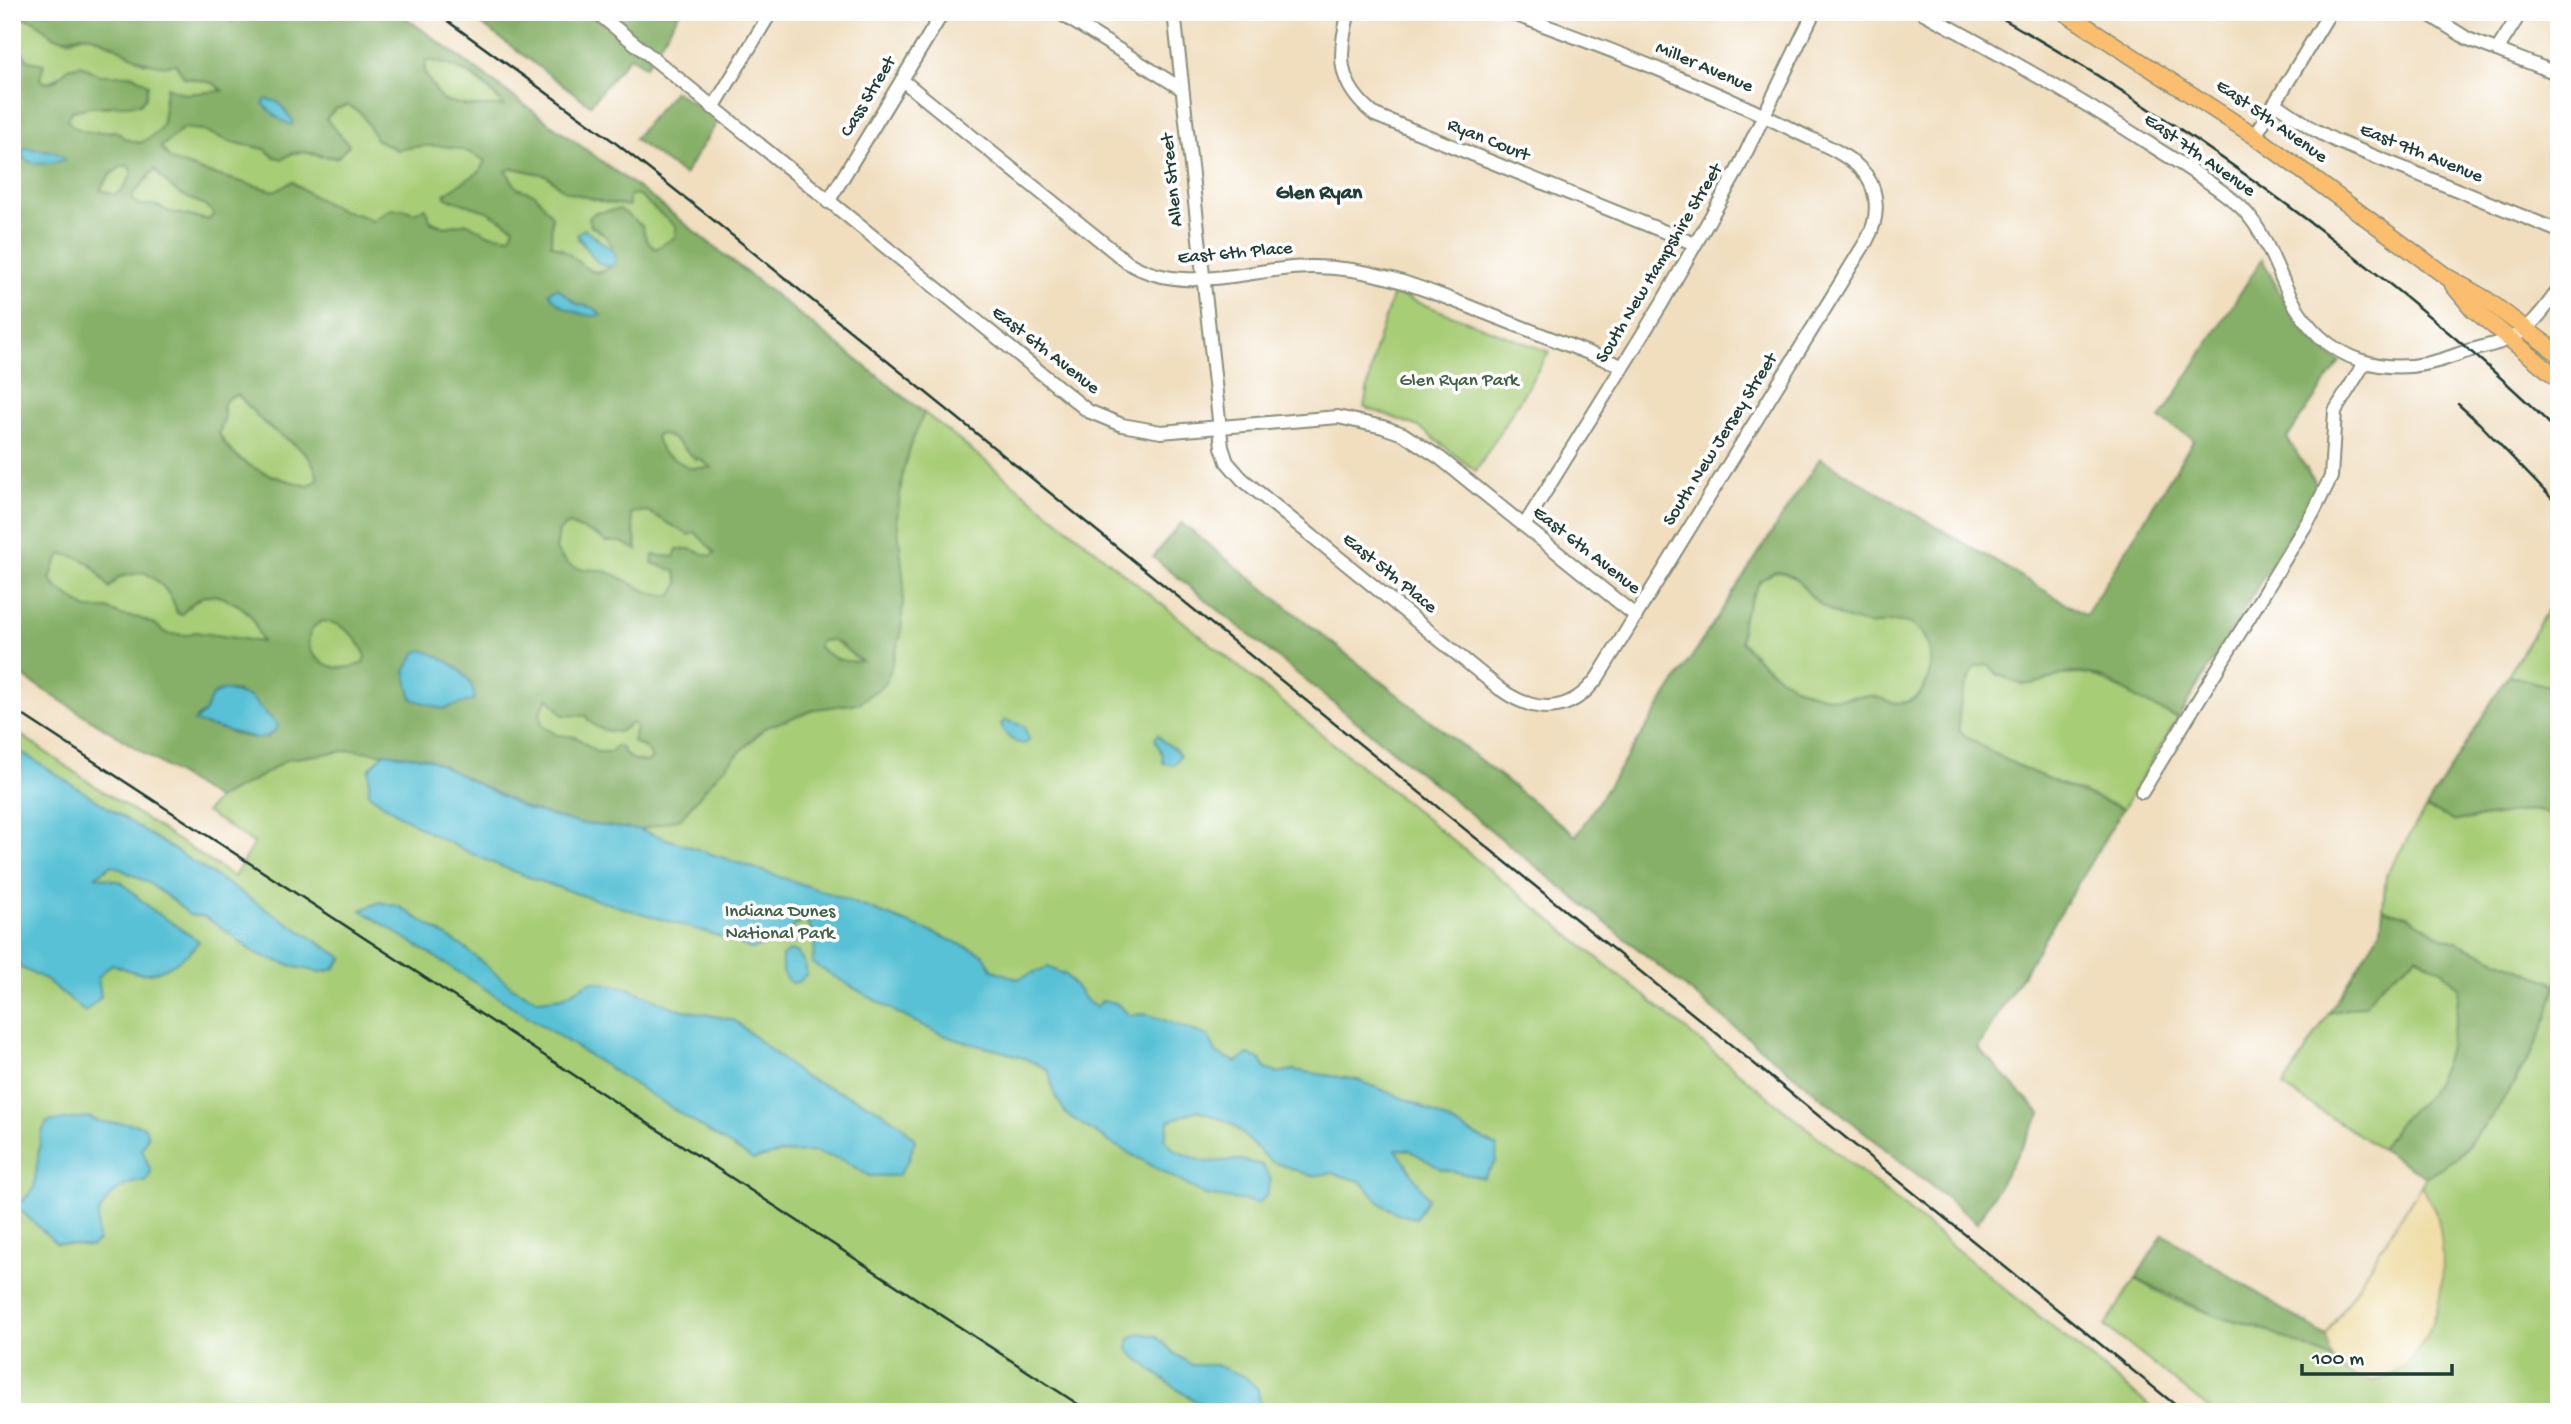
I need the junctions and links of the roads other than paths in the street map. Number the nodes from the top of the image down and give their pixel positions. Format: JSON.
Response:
{"nodes":[{"id":1,"x":596,"y":12,"type":"edge"},
{"id":2,"x":771,"y":12,"type":"edge"},
{"id":3,"x":943,"y":12,"type":"edge"},
{"id":4,"x":1058,"y":12,"type":"edge"},
{"id":5,"x":1174,"y":12,"type":"edge"},
{"id":6,"x":1349,"y":12,"type":"edge"},
{"id":7,"x":1508,"y":12,"type":"edge"},
{"id":8,"x":1814,"y":12,"type":"edge"},
{"id":9,"x":1922,"y":12,"type":"edge"},
{"id":10,"x":2064,"y":12,"type":"edge"},
{"id":11,"x":2330,"y":12,"type":"edge"},
{"id":12,"x":2425,"y":12,"type":"edge"},
{"id":13,"x":2521,"y":12,"type":"edge"},
{"id":14,"x":2497,"y":50,"type":"junction"},
{"id":15,"x":2559,"y":74,"type":"edge"},
{"id":16,"x":902,"y":80,"type":"junction"},
{"id":17,"x":1182,"y":89,"type":"junction"},
{"id":18,"x":2275,"y":103,"type":"junction"},
{"id":19,"x":713,"y":108,"type":"junction"},
{"id":20,"x":1765,"y":116,"type":"junction"},
{"id":21,"x":2255,"y":136,"type":"junction"},
{"id":22,"x":1871,"y":183,"type":"joint"},
{"id":23,"x":828,"y":202,"type":"junction"},
{"id":24,"x":2559,"y":230,"type":"edge"},
{"id":25,"x":1695,"y":244,"type":"junction"},
{"id":26,"x":2447,"y":277,"type":"junction"},
{"id":27,"x":1203,"y":279,"type":"junction"},
{"id":28,"x":2559,"y":289,"type":"edge"},
{"id":29,"x":2525,"y":329,"type":"junction"},
{"id":30,"x":2509,"y":339,"type":"junction"},
{"id":31,"x":2559,"y":354,"type":"edge"},
{"id":32,"x":2365,"y":362,"type":"junction"},
{"id":33,"x":1622,"y":366,"type":"junction"},
{"id":34,"x":2559,"y":379,"type":"edge"},
{"id":35,"x":1221,"y":428,"type":"junction"},
{"id":36,"x":1524,"y":526,"type":"junction"},
{"id":37,"x":1636,"y":616,"type":"junction"},
{"id":38,"x":1568,"y":703,"type":"joint"},
{"id":39,"x":2142,"y":792,"type":"dead end"}],
"edges":[{"from":1,"to":19,"type":"street","name":"East 6th Avenue"},
{"from":2,"to":19,"type":"street"},
{"from":3,"to":16,"type":"street","name":"Cass Street"},
{"from":4,"to":17,"type":"street"},
{"from":5,"to":17,"type":"street","name":"Allen Street"},
{"from":6,"to":25,"type":"street","name":"Ryan Court"},
{"from":7,"to":20,"type":"street","name":"Miller Avenue"},
{"from":8,"to":20,"type":"street","name":"South New Hampshire Street"},
{"from":9,"to":32,"type":"street","name":"East 7th Avenue"},
{"from":10,"to":21,"type":"main road","name":"East 5th Avenue"},
{"from":11,"to":18,"type":"street"},
{"from":12,"to":14,"type":"street"},
{"from":13,"to":14,"type":"street"},
{"from":14,"to":15,"type":"street"},
{"from":16,"to":23,"type":"street","name":"Cass Street"},
{"from":16,"to":27,"type":"street","name":"East 6th Place"},
{"from":17,"to":27,"type":"street","name":"Allen Street"},
{"from":18,"to":21,"type":"street"},
{"from":18,"to":24,"type":"street","name":"East 9th Avenue"},
{"from":19,"to":23,"type":"street","name":"East 6th Avenue"},
{"from":20,"to":22,"type":"street","name":"Miller Avenue"},
{"from":20,"to":25,"type":"street","name":"South New Hampshire Street"},
{"from":21,"to":26,"type":"main road","name":"East 5th Avenue"},
{"from":22,"to":37,"type":"street","name":"South New Jersey Street"},
{"from":23,"to":35,"type":"street","name":"East 6th Avenue"},
{"from":25,"to":33,"type":"street","name":"South New Hampshire Street"},
{"from":26,"to":29,"type":"main road","name":"East 5th Avenue"},
{"from":26,"to":30,"type":"main road","name":"East 5th Avenue"},
{"from":27,"to":33,"type":"street","name":"East 6th Place"},
{"from":27,"to":35,"type":"street","name":"Allen Street"},
{"from":28,"to":29,"type":"street","name":"East 7th Avenue"},
{"from":29,"to":30,"type":"street","name":"East 7th Avenue"},
{"from":29,"to":31,"type":"main road","name":"East 5th Avenue"},
{"from":30,"to":32,"type":"street","name":"East 7th Avenue"},
{"from":30,"to":34,"type":"main road","name":"East 5th Avenue"},
{"from":32,"to":39,"type":"street"},
{"from":33,"to":36,"type":"street","name":"South New Hampshire Street"},
{"from":35,"to":36,"type":"street","name":"East 6th Avenue"},
{"from":35,"to":38,"type":"street","name":"East 5th Place"},
{"from":36,"to":37,"type":"street","name":"East 6th Avenue"},
{"from":37,"to":38,"type":"street","name":"South New Jersey Street"}]}
